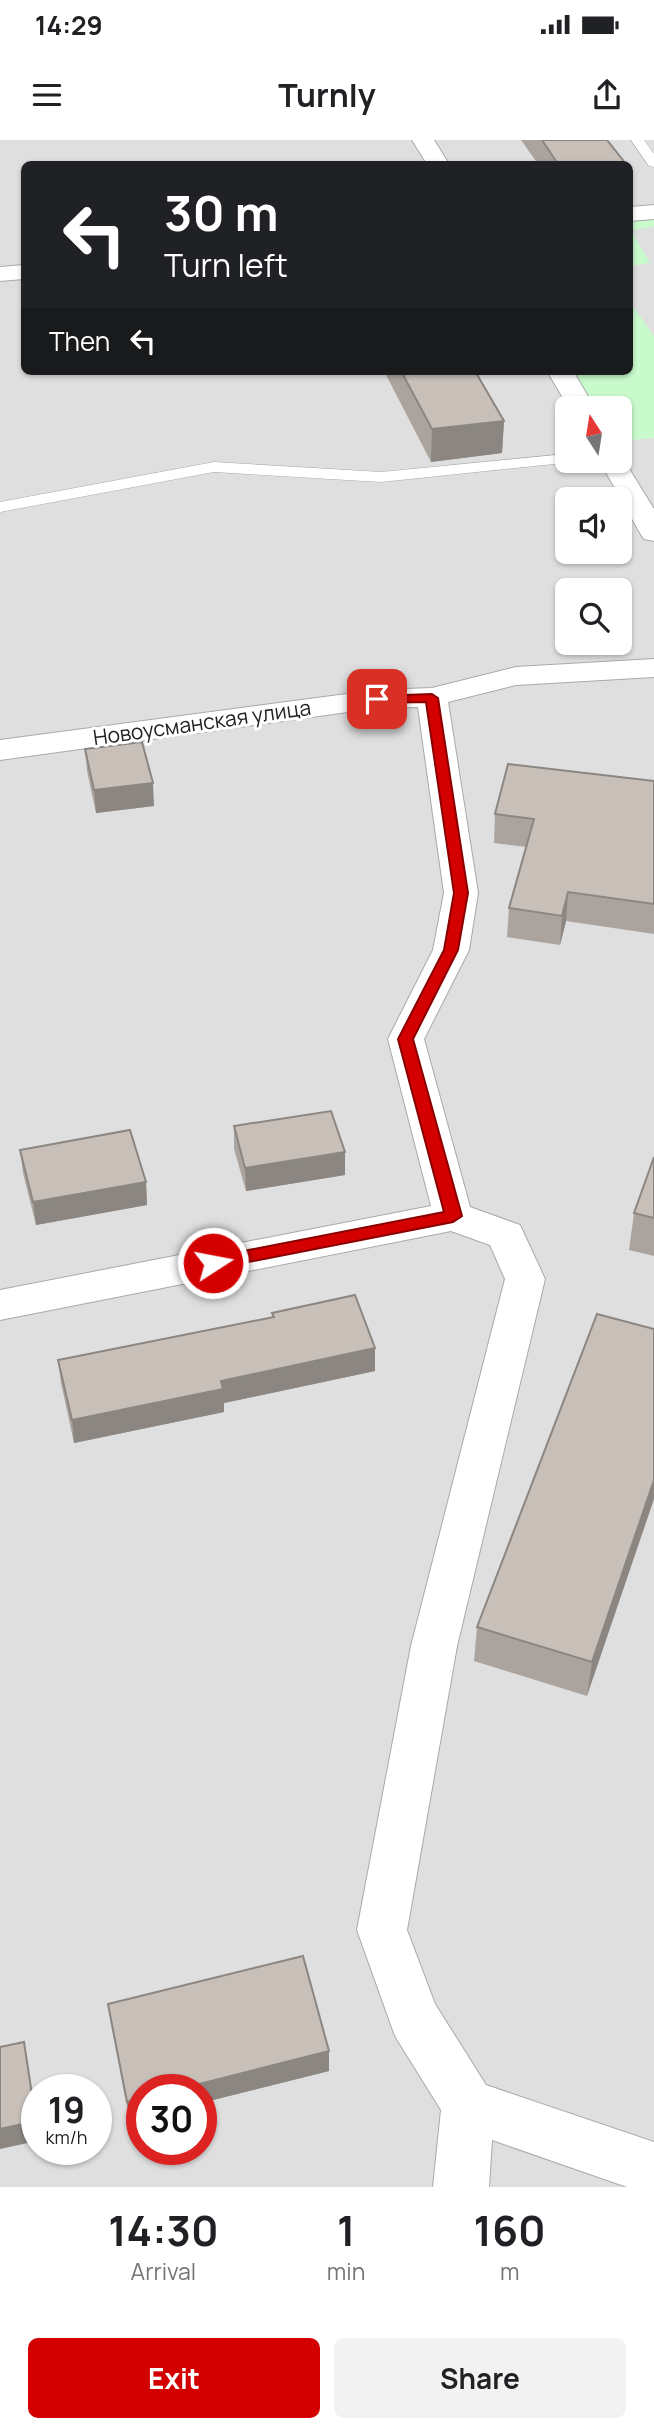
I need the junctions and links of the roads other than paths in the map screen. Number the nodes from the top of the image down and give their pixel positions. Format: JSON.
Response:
{"nodes":[{"id":1,"x":424,"y":140,"type":"edge"},
{"id":2,"x":637,"y":140,"type":"edge"},
{"id":3,"x":436,"y":161,"type":"edge"},
{"id":4,"x":654,"y":163,"type":"edge"},
{"id":5,"x":654,"y":212,"type":"edge"},
{"id":6,"x":633,"y":214,"type":"edge"},
{"id":7,"x":21,"y":272,"type":"edge"},
{"id":8,"x":0,"y":274,"type":"edge"},
{"id":9,"x":562,"y":375,"type":"edge"},
{"id":10,"x":575,"y":396,"type":"edge"},
{"id":11,"x":555,"y":460,"type":"edge"},
{"id":12,"x":619,"y":473,"type":"edge"},
{"id":13,"x":0,"y":507,"type":"edge"},
{"id":14,"x":654,"y":533,"type":"edge"},
{"id":15,"x":654,"y":668,"type":"edge"},
{"id":16,"x":432,"y":698,"type":"junction"},
{"id":17,"x":0,"y":750,"type":"edge"},
{"id":18,"x":453,"y":1216,"type":"junction"},
{"id":19,"x":0,"y":1305,"type":"edge"},
{"id":20,"x":468,"y":2105,"type":"junction"},
{"id":21,"x":654,"y":2169,"type":"edge"},
{"id":22,"x":461,"y":2187,"type":"edge"}],
"edges":[{"from":1,"to":3,"type":"street"},
{"from":2,"to":4,"type":"lane"},
{"from":5,"to":6,"type":"street"},
{"from":7,"to":8,"type":"street"},
{"from":9,"to":10,"type":"street"},
{"from":11,"to":13,"type":"lane"},
{"from":12,"to":14,"type":"street"},
{"from":15,"to":16,"type":"street","name":"Новоусманская улица"},
{"from":16,"to":17,"type":"street","name":"Новоусманская улица"},
{"from":16,"to":18,"type":"street"},
{"from":18,"to":19,"type":"street"},
{"from":18,"to":20,"type":"street"},
{"from":20,"to":21,"type":"street"},
{"from":20,"to":22,"type":"street"}]}
